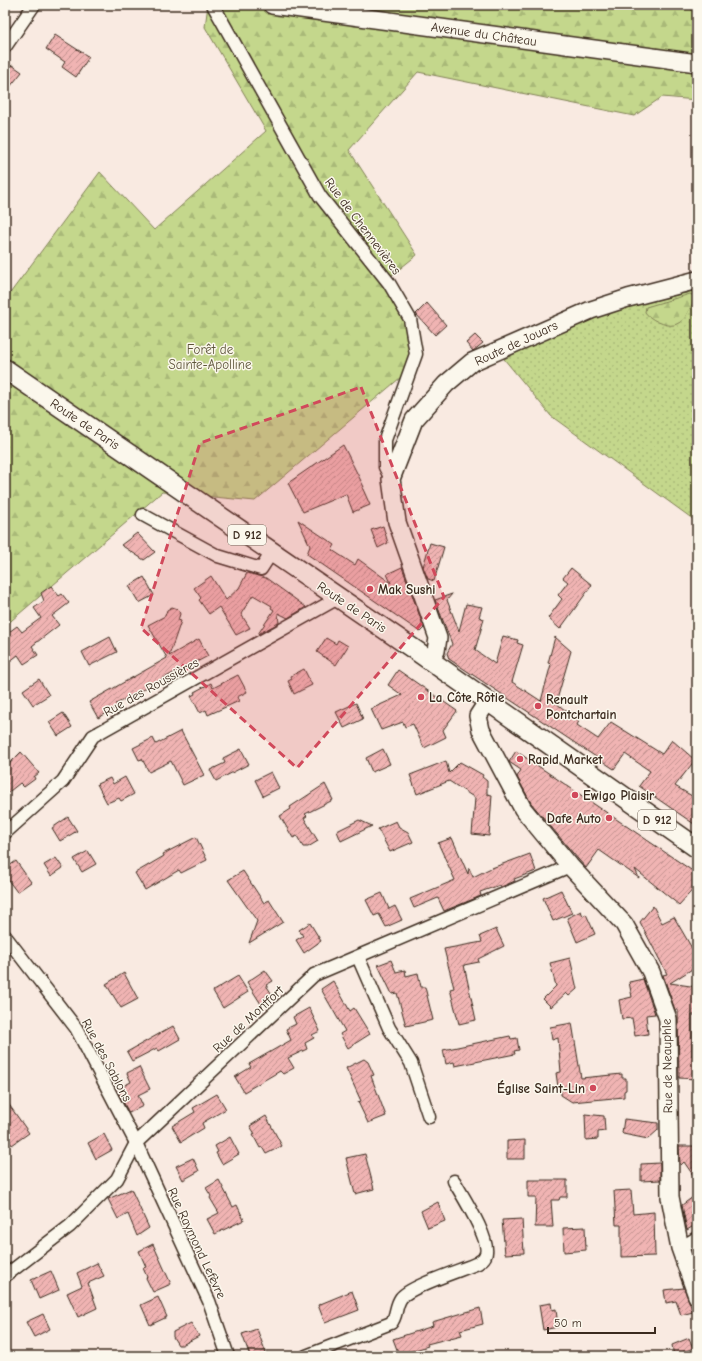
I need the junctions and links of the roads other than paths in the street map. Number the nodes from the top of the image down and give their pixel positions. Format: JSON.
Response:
{"nodes":[{"id":1,"x":34,"y":5,"type":"edge"},
{"id":2,"x":213,"y":5,"type":"edge"},
{"id":3,"x":272,"y":5,"type":"edge"},
{"id":4,"x":5,"y":47,"type":"edge"},
{"id":5,"x":697,"y":63,"type":"edge"},
{"id":6,"x":697,"y":280,"type":"edge"},
{"id":7,"x":5,"y":369,"type":"edge"},
{"id":8,"x":391,"y":479,"type":"junction"},
{"id":9,"x":143,"y":515,"type":"dead end"},
{"id":10,"x":272,"y":552,"type":"junction"},
{"id":11,"x":338,"y":598,"type":"junction"},
{"id":12,"x":430,"y":661,"type":"junction"},
{"id":13,"x":488,"y":702,"type":"junction"},
{"id":14,"x":5,"y":833,"type":"edge"},
{"id":15,"x":697,"y":848,"type":"edge"},
{"id":16,"x":570,"y":866,"type":"junction"},
{"id":17,"x":5,"y":936,"type":"edge"},
{"id":18,"x":358,"y":957,"type":"junction"},
{"id":19,"x":429,"y":1117,"type":"dead end"},
{"id":20,"x":136,"y":1143,"type":"junction"},
{"id":21,"x":454,"y":1181,"type":"dead end"},
{"id":22,"x":697,"y":1238,"type":"edge"},
{"id":23,"x":680,"y":1248,"type":"junction"},
{"id":24,"x":5,"y":1276,"type":"edge"},
{"id":25,"x":697,"y":1296,"type":"edge"},
{"id":26,"x":228,"y":1356,"type":"edge"},
{"id":27,"x":306,"y":1356,"type":"edge"}],
"edges":[{"from":1,"to":4,"type":"street"},
{"from":2,"to":8,"type":"street","name":"Rue de Chennevières"},
{"from":3,"to":5,"type":"street","name":"Avenue du Château"},
{"from":6,"to":8,"type":"street","name":"Route de Jouars"},
{"from":7,"to":10,"type":"main road","name":"Route de Paris","number":"D 912"},
{"from":8,"to":12,"type":"street","name":"Route de Jouars"},
{"from":9,"to":10,"type":"street"},
{"from":10,"to":11,"type":"main road","name":"Route de Paris","number":"D 912"},
{"from":11,"to":12,"type":"main road","name":"Route de Paris","number":"D 912"},
{"from":11,"to":14,"type":"street","name":"Rue des Roussières"},
{"from":12,"to":13,"type":"main road","name":"Route de Paris","number":"D 912"},
{"from":13,"to":15,"type":"main road","name":"Route de Paris","number":"D 912"},
{"from":13,"to":16,"type":"street","name":"Rue de Neauphle"},
{"from":16,"to":18,"type":"street","name":"Rue de Montfort"},
{"from":16,"to":23,"type":"street","name":"Rue de Neauphle"},
{"from":17,"to":20,"type":"street","name":"Rue des Sablons"},
{"from":18,"to":19,"type":"street"},
{"from":18,"to":20,"type":"street","name":"Rue de Montfort"},
{"from":20,"to":24,"type":"street","name":"Rue de Montfort"},
{"from":20,"to":26,"type":"street","name":"Rue Raymond Lefèvre"},
{"from":21,"to":27,"type":"street"},
{"from":22,"to":23,"type":"street"},
{"from":23,"to":25,"type":"street","name":"Rue de Neauphle"}]}
